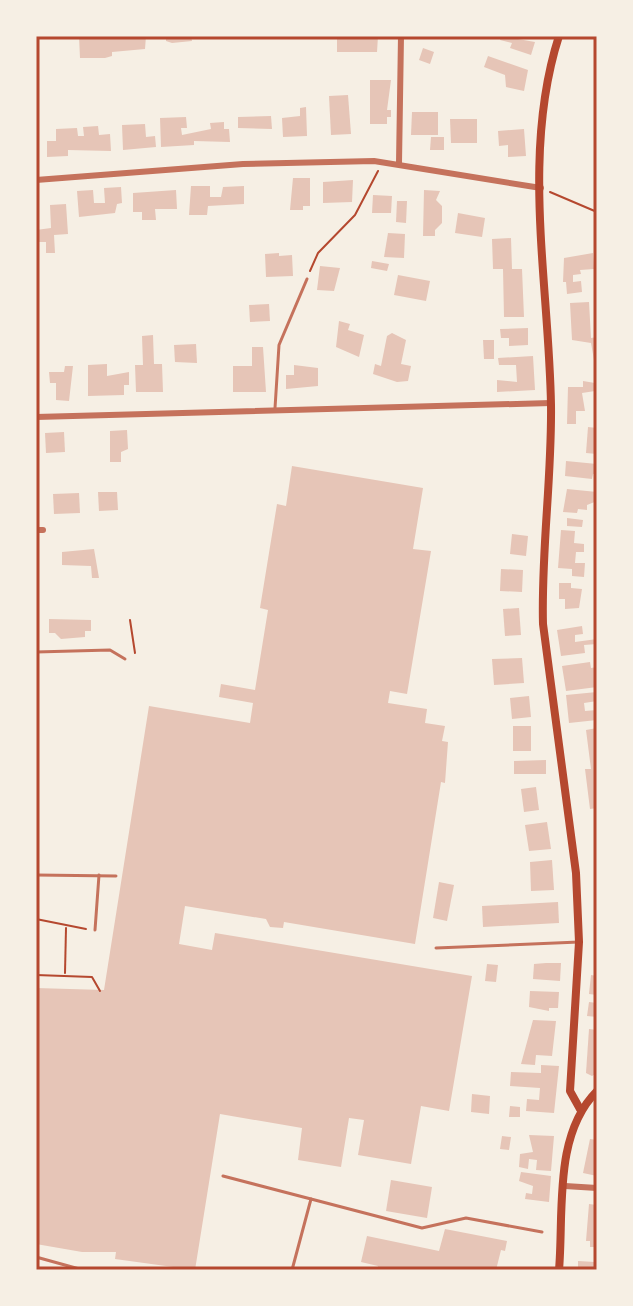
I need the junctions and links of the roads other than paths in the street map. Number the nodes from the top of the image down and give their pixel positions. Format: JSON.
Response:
{"nodes":[{"id":1,"x":401,"y":36,"type":"edge"},
{"id":2,"x":559,"y":36,"type":"edge"},
{"id":3,"x":399,"y":163,"type":"junction"},
{"id":4,"x":36,"y":180,"type":"edge"},
{"id":5,"x":541,"y":188,"type":"junction"},
{"id":6,"x":307,"y":279,"type":"road end"},
{"id":7,"x":551,"y":403,"type":"junction"},
{"id":8,"x":275,"y":412,"type":"junction"},
{"id":9,"x":36,"y":417,"type":"edge"},
{"id":10,"x":36,"y":652,"type":"edge"},
{"id":11,"x":125,"y":659,"type":"dead end"},
{"id":12,"x":36,"y":875,"type":"edge"},
{"id":13,"x":99,"y":875,"type":"junction"},
{"id":14,"x":116,"y":876,"type":"dead end"},
{"id":15,"x":95,"y":930,"type":"road end"},
{"id":16,"x":579,"y":942,"type":"junction"},
{"id":17,"x":436,"y":948,"type":"dead end"},
{"id":18,"x":597,"y":1091,"type":"edge"},
{"id":19,"x":580,"y":1109,"type":"junction"},
{"id":20,"x":223,"y":1176,"type":"dead end"},
{"id":21,"x":565,"y":1186,"type":"junction"},
{"id":22,"x":597,"y":1188,"type":"edge"},
{"id":23,"x":311,"y":1199,"type":"junction"},
{"id":24,"x":542,"y":1232,"type":"dead end"},
{"id":25,"x":36,"y":1257,"type":"edge"},
{"id":26,"x":83,"y":1270,"type":"edge"},
{"id":27,"x":292,"y":1270,"type":"edge"},
{"id":28,"x":559,"y":1270,"type":"edge"}],
"edges":[{"from":1,"to":3,"type":"street"},
{"from":2,"to":5,"type":"main road"},
{"from":3,"to":4,"type":"street"},
{"from":3,"to":5,"type":"street"},
{"from":5,"to":7,"type":"main road"},
{"from":6,"to":8,"type":"lane"},
{"from":7,"to":8,"type":"street"},
{"from":7,"to":16,"type":"main road"},
{"from":8,"to":9,"type":"street"},
{"from":10,"to":11,"type":"lane"},
{"from":12,"to":13,"type":"lane"},
{"from":13,"to":14,"type":"lane"},
{"from":13,"to":15,"type":"lane"},
{"from":16,"to":17,"type":"lane"},
{"from":16,"to":19,"type":"main road"},
{"from":18,"to":19,"type":"main road"},
{"from":19,"to":21,"type":"main road"},
{"from":20,"to":23,"type":"lane"},
{"from":21,"to":22,"type":"street"},
{"from":21,"to":28,"type":"main road"},
{"from":23,"to":24,"type":"lane"},
{"from":23,"to":27,"type":"lane"},
{"from":25,"to":26,"type":"lane"}]}
